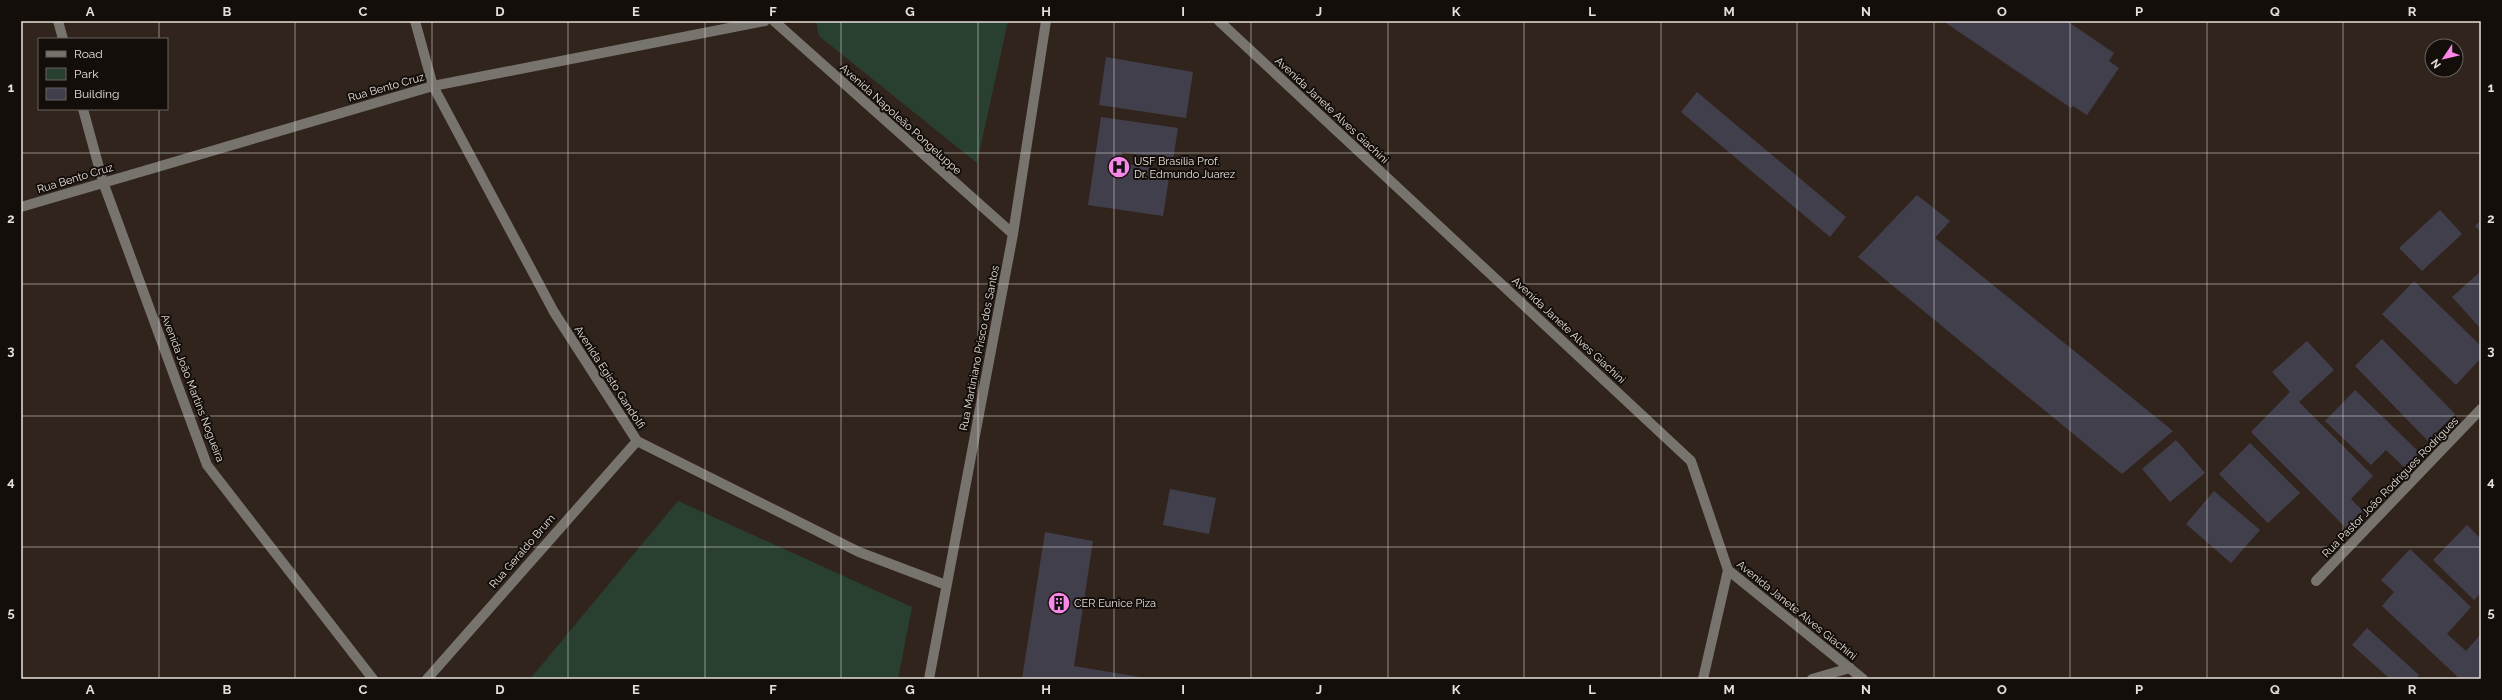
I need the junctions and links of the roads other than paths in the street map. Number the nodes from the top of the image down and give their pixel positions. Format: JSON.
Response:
{"nodes":[{"id":1,"x":58,"y":21,"type":"edge"},
{"id":2,"x":415,"y":21,"type":"edge"},
{"id":3,"x":765,"y":21,"type":"edge"},
{"id":4,"x":774,"y":21,"type":"edge"},
{"id":5,"x":1046,"y":21,"type":"edge"},
{"id":6,"x":1219,"y":21,"type":"edge"},
{"id":7,"x":63,"y":38,"type":"edge"},
{"id":8,"x":433,"y":86,"type":"junction"},
{"id":9,"x":83,"y":110,"type":"edge"},
{"id":10,"x":104,"y":182,"type":"junction"},
{"id":11,"x":21,"y":207,"type":"edge"},
{"id":12,"x":1013,"y":234,"type":"junction"},
{"id":13,"x":2481,"y":409,"type":"edge"},
{"id":14,"x":637,"y":441,"type":"junction"},
{"id":15,"x":1728,"y":570,"type":"junction"},
{"id":16,"x":2316,"y":581,"type":"dead end"},
{"id":17,"x":946,"y":585,"type":"junction"},
{"id":18,"x":1850,"y":668,"type":"junction"},
{"id":19,"x":373,"y":679,"type":"edge"},
{"id":20,"x":427,"y":679,"type":"edge"},
{"id":21,"x":929,"y":679,"type":"edge"},
{"id":22,"x":1704,"y":679,"type":"edge"},
{"id":23,"x":1812,"y":679,"type":"edge"},
{"id":24,"x":1863,"y":679,"type":"edge"}],
"edges":[{"from":1,"to":7,"type":"street"},
{"from":2,"to":8,"type":"street","name":"Avenida Egisto Gandolfi"},
{"from":3,"to":8,"type":"street","name":"Rua Bento Cruz"},
{"from":4,"to":12,"type":"street","name":"Avenida Napoleão Pongeluppe"},
{"from":5,"to":12,"type":"street","name":"Rua Martiniano Prisco dos Santos"},
{"from":6,"to":15,"type":"street","name":"Avenida Janete Alves Giachini"},
{"from":8,"to":10,"type":"street","name":"Rua Bento Cruz"},
{"from":8,"to":14,"type":"street","name":"Avenida Egisto Gandolfi"},
{"from":9,"to":10,"type":"street","name":"Avenida João Martins Nogueira"},
{"from":10,"to":11,"type":"street","name":"Rua Bento Cruz"},
{"from":10,"to":19,"type":"street","name":"Avenida João Martins Nogueira"},
{"from":12,"to":17,"type":"street","name":"Rua Martiniano Prisco dos Santos"},
{"from":13,"to":16,"type":"street","name":"Rua Pastor João Rodrigues Rodrigues"},
{"from":14,"to":17,"type":"street","name":"Avenida Egisto Gandolfi"},
{"from":14,"to":20,"type":"street","name":"Rua Geraldo Brum"},
{"from":15,"to":18,"type":"street","name":"Avenida Janete Alves Giachini"},
{"from":15,"to":22,"type":"street"},
{"from":17,"to":21,"type":"street","name":"Rua Martiniano Prisco dos Santos"},
{"from":18,"to":23,"type":"street"},
{"from":18,"to":24,"type":"street","name":"Avenida Janete Alves Giachini"}]}
